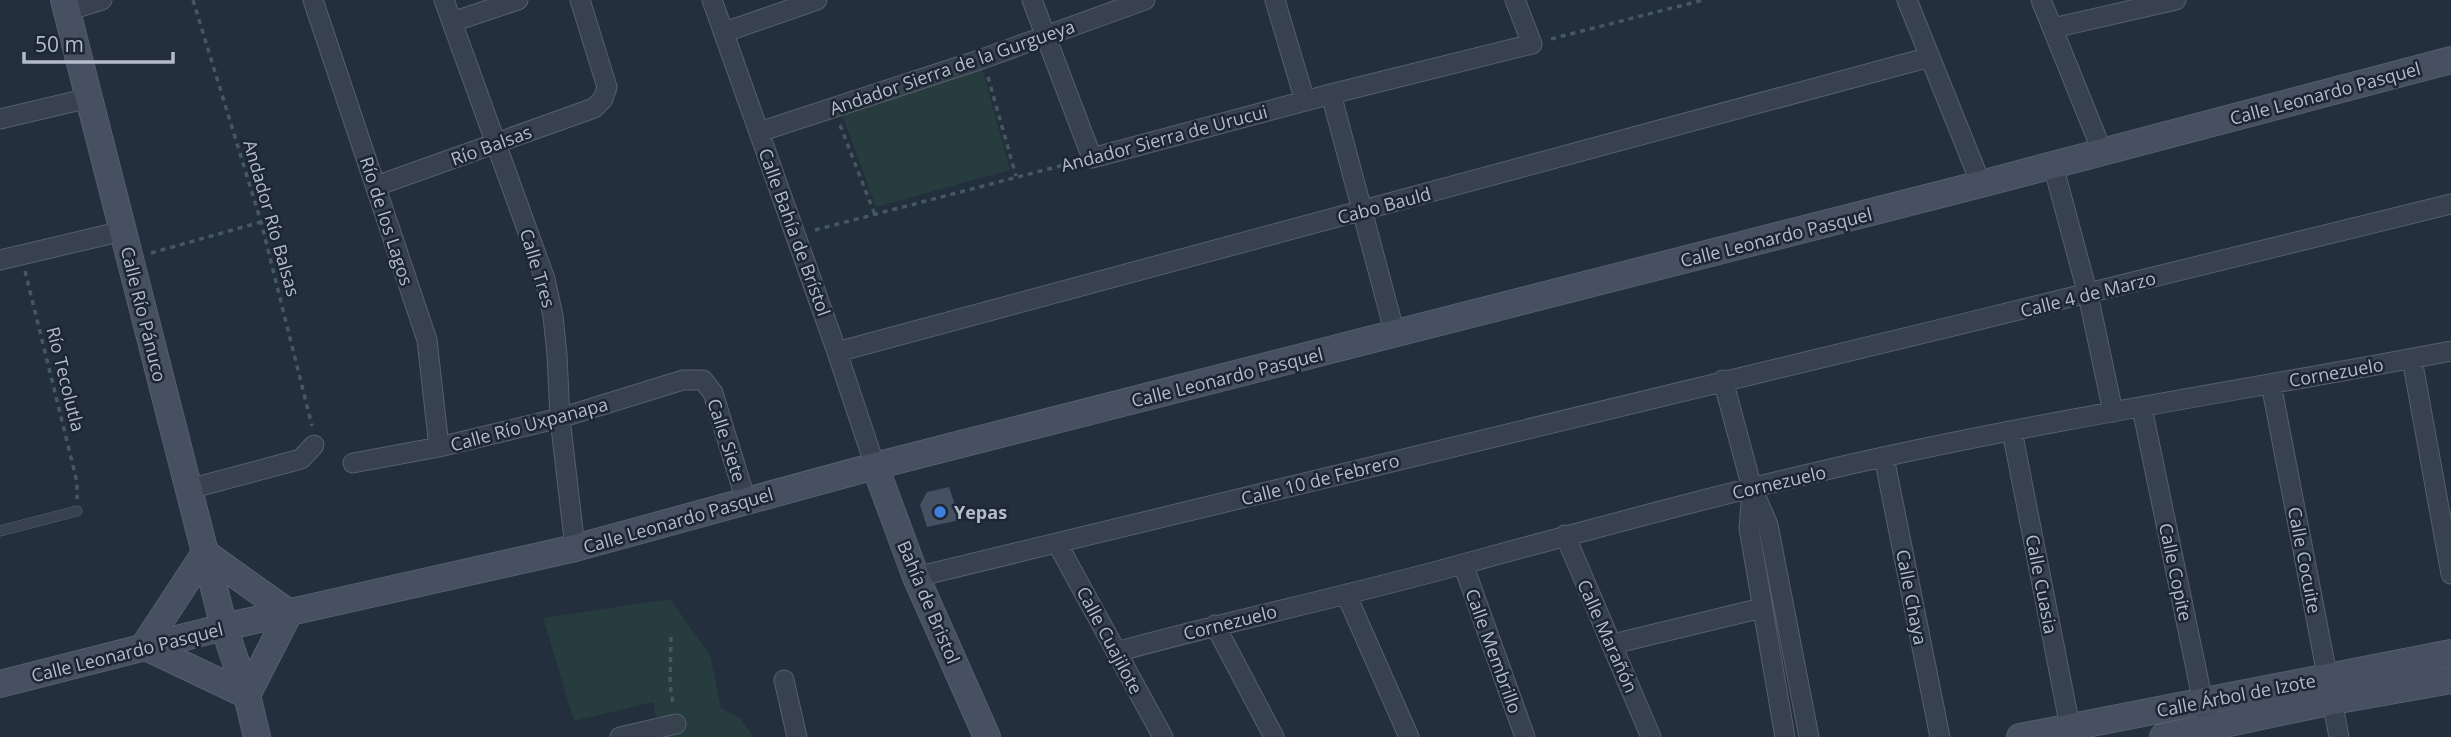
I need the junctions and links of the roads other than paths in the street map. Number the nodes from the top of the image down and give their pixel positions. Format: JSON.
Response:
{"nodes":[{"id":1,"x":102,"y":0,"type":"edge"},
{"id":2,"x":313,"y":0,"type":"edge"},
{"id":3,"x":444,"y":0,"type":"edge"},
{"id":4,"x":518,"y":0,"type":"edge"},
{"id":5,"x":580,"y":0,"type":"edge"},
{"id":6,"x":712,"y":0,"type":"edge"},
{"id":7,"x":817,"y":0,"type":"edge"},
{"id":8,"x":1032,"y":0,"type":"edge"},
{"id":9,"x":1145,"y":0,"type":"edge"},
{"id":10,"x":1275,"y":0,"type":"edge"},
{"id":11,"x":1515,"y":0,"type":"edge"},
{"id":12,"x":1907,"y":0,"type":"edge"},
{"id":13,"x":2041,"y":0,"type":"edge"},
{"id":14,"x":2176,"y":0,"type":"edge"},
{"id":15,"x":65,"y":5,"type":"edge"},
{"id":16,"x":452,"y":22,"type":"junction"},
{"id":17,"x":2053,"y":29,"type":"junction"},
{"id":18,"x":725,"y":32,"type":"junction"},
{"id":19,"x":1045,"y":36,"type":"junction"},
{"id":20,"x":1930,"y":57,"type":"junction"},
{"id":21,"x":2451,"y":60,"type":"edge"},
{"id":22,"x":1331,"y":94,"type":"junction"},
{"id":23,"x":89,"y":98,"type":"junction"},
{"id":24,"x":1305,"y":101,"type":"junction"},
{"id":25,"x":0,"y":119,"type":"edge"},
{"id":26,"x":759,"y":132,"type":"junction"},
{"id":27,"x":495,"y":144,"type":"junction"},
{"id":28,"x":2102,"y":151,"type":"junction"},
{"id":29,"x":2053,"y":165,"type":"junction"},
{"id":30,"x":1982,"y":184,"type":"junction"},
{"id":31,"x":376,"y":186,"type":"junction"},
{"id":32,"x":2451,"y":204,"type":"edge"},
{"id":33,"x":1364,"y":211,"type":"junction"},
{"id":34,"x":123,"y":231,"type":"junction"},
{"id":35,"x":0,"y":260,"type":"edge"},
{"id":36,"x":2088,"y":295,"type":"junction"},
{"id":37,"x":1395,"y":334,"type":"junction"},
{"id":38,"x":2451,"y":351,"type":"edge"},
{"id":39,"x":837,"y":352,"type":"junction"},
{"id":40,"x":2412,"y":359,"type":"junction"},
{"id":41,"x":703,"y":380,"type":"joint"},
{"id":42,"x":1723,"y":380,"type":"junction"},
{"id":43,"x":2271,"y":384,"type":"junction"},
{"id":44,"x":2142,"y":408,"type":"junction"},
{"id":45,"x":2113,"y":412,"type":"junction"},
{"id":46,"x":560,"y":418,"type":"junction"},
{"id":47,"x":2012,"y":431,"type":"junction"},
{"id":48,"x":314,"y":445,"type":"road end"},
{"id":49,"x":439,"y":447,"type":"junction"},
{"id":50,"x":1884,"y":457,"type":"junction"},
{"id":51,"x":353,"y":463,"type":"dead end"},
{"id":52,"x":875,"y":466,"type":"junction"},
{"id":53,"x":1752,"y":488,"type":"junction"},
{"id":54,"x":189,"y":489,"type":"junction"},
{"id":55,"x":746,"y":501,"type":"junction"},
{"id":56,"x":77,"y":511,"type":"road end"},
{"id":57,"x":0,"y":531,"type":"edge"},
{"id":58,"x":1565,"y":535,"type":"junction"},
{"id":59,"x":1057,"y":542,"type":"junction"},
{"id":60,"x":575,"y":548,"type":"junction"},
{"id":61,"x":205,"y":553,"type":"junction"},
{"id":62,"x":1463,"y":565,"type":"junction"},
{"id":63,"x":2451,"y":574,"type":"edge"},
{"id":64,"x":916,"y":577,"type":"junction"},
{"id":65,"x":1346,"y":594,"type":"junction"},
{"id":66,"x":1762,"y":608,"type":"junction"},
{"id":67,"x":289,"y":613,"type":"junction"},
{"id":68,"x":1215,"y":625,"type":"junction"},
{"id":69,"x":224,"y":627,"type":"junction"},
{"id":70,"x":1613,"y":644,"type":"junction"},
{"id":71,"x":144,"y":646,"type":"junction"},
{"id":72,"x":1116,"y":652,"type":"junction"},
{"id":73,"x":2451,"y":653,"type":"edge"},
{"id":74,"x":784,"y":680,"type":"dead end"},
{"id":75,"x":2451,"y":680,"type":"edge"},
{"id":76,"x":0,"y":684,"type":"edge"},
{"id":77,"x":2330,"y":689,"type":"junction"},
{"id":78,"x":247,"y":695,"type":"junction"},
{"id":79,"x":2206,"y":722,"type":"edge"},
{"id":80,"x":676,"y":724,"type":"road end"},
{"id":81,"x":2071,"y":732,"type":"edge"},
{"id":82,"x":257,"y":737,"type":"edge"},
{"id":83,"x":620,"y":737,"type":"edge"},
{"id":84,"x":797,"y":737,"type":"edge"},
{"id":85,"x":986,"y":737,"type":"edge"},
{"id":86,"x":1163,"y":737,"type":"edge"},
{"id":87,"x":1274,"y":737,"type":"edge"},
{"id":88,"x":1409,"y":737,"type":"edge"},
{"id":89,"x":1525,"y":737,"type":"edge"},
{"id":90,"x":1651,"y":737,"type":"edge"},
{"id":91,"x":1785,"y":737,"type":"edge"},
{"id":92,"x":1809,"y":737,"type":"edge"},
{"id":93,"x":1940,"y":737,"type":"edge"},
{"id":94,"x":2020,"y":737,"type":"edge"},
{"id":95,"x":2163,"y":737,"type":"edge"},
{"id":96,"x":2339,"y":737,"type":"edge"}],
"edges":[{"from":1,"to":15,"type":"street"},
{"from":2,"to":31,"type":"street","name":"Río de los Lagos"},
{"from":3,"to":16,"type":"street","name":"Calle Tres"},
{"from":4,"to":16,"type":"street"},
{"from":5,"to":27,"type":"street","name":"Río Balsas"},
{"from":6,"to":18,"type":"street","name":"Calle Bahía de Brístol"},
{"from":7,"to":18,"type":"street"},
{"from":8,"to":19,"type":"street"},
{"from":9,"to":19,"type":"street","name":"Andador Sierra de la Gurgueya"},
{"from":10,"to":24,"type":"street"},
{"from":11,"to":22,"type":"street","name":"Andador Sierra de Urucui"},
{"from":12,"to":20,"type":"street"},
{"from":13,"to":17,"type":"street"},
{"from":14,"to":17,"type":"street"},
{"from":15,"to":23,"type":"street","name":"Calle Río Pánuco"},
{"from":16,"to":27,"type":"street","name":"Calle Tres"},
{"from":17,"to":28,"type":"street"},
{"from":18,"to":26,"type":"street","name":"Calle Bahía de Brístol"},
{"from":19,"to":24,"type":"street","name":"Andador Sierra de Urucui"},
{"from":19,"to":26,"type":"street","name":"Andador Sierra de la Gurgueya"},
{"from":20,"to":30,"type":"street"},
{"from":20,"to":33,"type":"street","name":"Cabo Bauld"},
{"from":21,"to":28,"type":"street","name":"Calle Leonardo Pasquel"},
{"from":22,"to":24,"type":"street","name":"Andador Sierra de Urucui"},
{"from":22,"to":33,"type":"street"},
{"from":23,"to":25,"type":"street"},
{"from":23,"to":34,"type":"street","name":"Calle Río Pánuco"},
{"from":26,"to":39,"type":"street","name":"Calle Bahía de Brístol"},
{"from":27,"to":31,"type":"street","name":"Río Balsas"},
{"from":27,"to":46,"type":"street","name":"Calle Tres"},
{"from":28,"to":29,"type":"street","name":"Calle Leonardo Pasquel"},
{"from":29,"to":30,"type":"street","name":"Calle Leonardo Pasquel"},
{"from":29,"to":36,"type":"street"},
{"from":30,"to":37,"type":"street","name":"Calle Leonardo Pasquel"},
{"from":31,"to":49,"type":"street","name":"Río de los Lagos"},
{"from":32,"to":36,"type":"street","name":"Calle 4 de Marzo"},
{"from":33,"to":37,"type":"street"},
{"from":33,"to":39,"type":"street","name":"Cabo Bauld"},
{"from":34,"to":35,"type":"street"},
{"from":34,"to":54,"type":"street","name":"Calle Río Pánuco"},
{"from":36,"to":42,"type":"street","name":"Calle 4 de Marzo"},
{"from":36,"to":45,"type":"street"},
{"from":37,"to":52,"type":"street","name":"Calle Leonardo Pasquel"},
{"from":38,"to":40,"type":"street","name":"Cornezuelo"},
{"from":39,"to":52,"type":"street","name":"Calle Bahía de Brístol"},
{"from":40,"to":43,"type":"street","name":"Cornezuelo"},
{"from":40,"to":63,"type":"street"},
{"from":41,"to":46,"type":"street","name":"Calle Río Uxpanapa"},
{"from":41,"to":55,"type":"street","name":"Calle Siete"},
{"from":42,"to":53,"type":"street"},
{"from":42,"to":59,"type":"street","name":"Calle 10 de Febrero"},
{"from":43,"to":44,"type":"street","name":"Cornezuelo"},
{"from":43,"to":77,"type":"street","name":"Calle Cocuite"},
{"from":44,"to":45,"type":"street","name":"Cornezuelo"},
{"from":44,"to":79,"type":"street","name":"Calle Copite"},
{"from":45,"to":47,"type":"street","name":"Cornezuelo"},
{"from":46,"to":49,"type":"street","name":"Calle Río Uxpanapa"},
{"from":46,"to":60,"type":"street","name":"Calle Tres"},
{"from":47,"to":50,"type":"street","name":"Cornezuelo"},
{"from":47,"to":81,"type":"street","name":"Calle Cuasia"},
{"from":48,"to":54,"type":"street"},
{"from":49,"to":51,"type":"street","name":"Calle Río Uxpanapa"},
{"from":50,"to":53,"type":"street","name":"Cornezuelo"},
{"from":50,"to":93,"type":"street","name":"Calle Chaya"},
{"from":52,"to":55,"type":"street","name":"Calle Leonardo Pasquel"},
{"from":52,"to":64,"type":"street","name":"Bahía de Bristol"},
{"from":53,"to":58,"type":"street","name":"Cornezuelo"},
{"from":53,"to":66,"type":"street"},
{"from":53,"to":92,"type":"street"},
{"from":54,"to":61,"type":"street","name":"Calle Río Pánuco"},
{"from":55,"to":60,"type":"street","name":"Calle Leonardo Pasquel"},
{"from":56,"to":57,"type":"lane"},
{"from":58,"to":62,"type":"street","name":"Cornezuelo"},
{"from":58,"to":70,"type":"street","name":"Calle Marañón"},
{"from":59,"to":64,"type":"street","name":"Calle 10 de Febrero"},
{"from":59,"to":72,"type":"street","name":"Calle Cuajilote"},
{"from":60,"to":67,"type":"street","name":"Calle Leonardo Pasquel"},
{"from":61,"to":67,"type":"street"},
{"from":61,"to":69,"type":"street","name":"Calle Río Pánuco"},
{"from":61,"to":71,"type":"street"},
{"from":62,"to":65,"type":"street","name":"Cornezuelo"},
{"from":62,"to":89,"type":"street","name":"Calle Membrillo"},
{"from":64,"to":85,"type":"street","name":"Bahía de Bristol"},
{"from":65,"to":68,"type":"street","name":"Cornezuelo"},
{"from":65,"to":88,"type":"street"},
{"from":66,"to":70,"type":"street"},
{"from":66,"to":91,"type":"street"},
{"from":67,"to":69,"type":"street","name":"Calle Leonardo Pasquel"},
{"from":67,"to":78,"type":"street"},
{"from":68,"to":72,"type":"street","name":"Cornezuelo"},
{"from":68,"to":87,"type":"street"},
{"from":69,"to":71,"type":"street","name":"Calle Leonardo Pasquel"},
{"from":69,"to":78,"type":"street","name":"Calle Río Pánuco"},
{"from":70,"to":90,"type":"street","name":"Calle Marañón"},
{"from":71,"to":76,"type":"street","name":"Calle Leonardo Pasquel"},
{"from":71,"to":78,"type":"street"},
{"from":72,"to":86,"type":"street","name":"Calle Cuajilote"},
{"from":73,"to":77,"type":"street","name":"Calle Árbol de Izote"},
{"from":74,"to":84,"type":"street"},
{"from":75,"to":77,"type":"street","name":"Calle Árbol de Izote"},
{"from":77,"to":79,"type":"street","name":"Calle Árbol de Izote"},
{"from":77,"to":96,"type":"street","name":"Calle Cocuite"},
{"from":78,"to":82,"type":"street","name":"Calle Río Pánuco"},
{"from":79,"to":81,"type":"street","name":"Calle Árbol de Izote"},
{"from":79,"to":95,"type":"street","name":"Calle Árbol de Izote"},
{"from":80,"to":83,"type":"street"},
{"from":81,"to":94,"type":"street","name":"Calle Árbol de Izote"}]}
